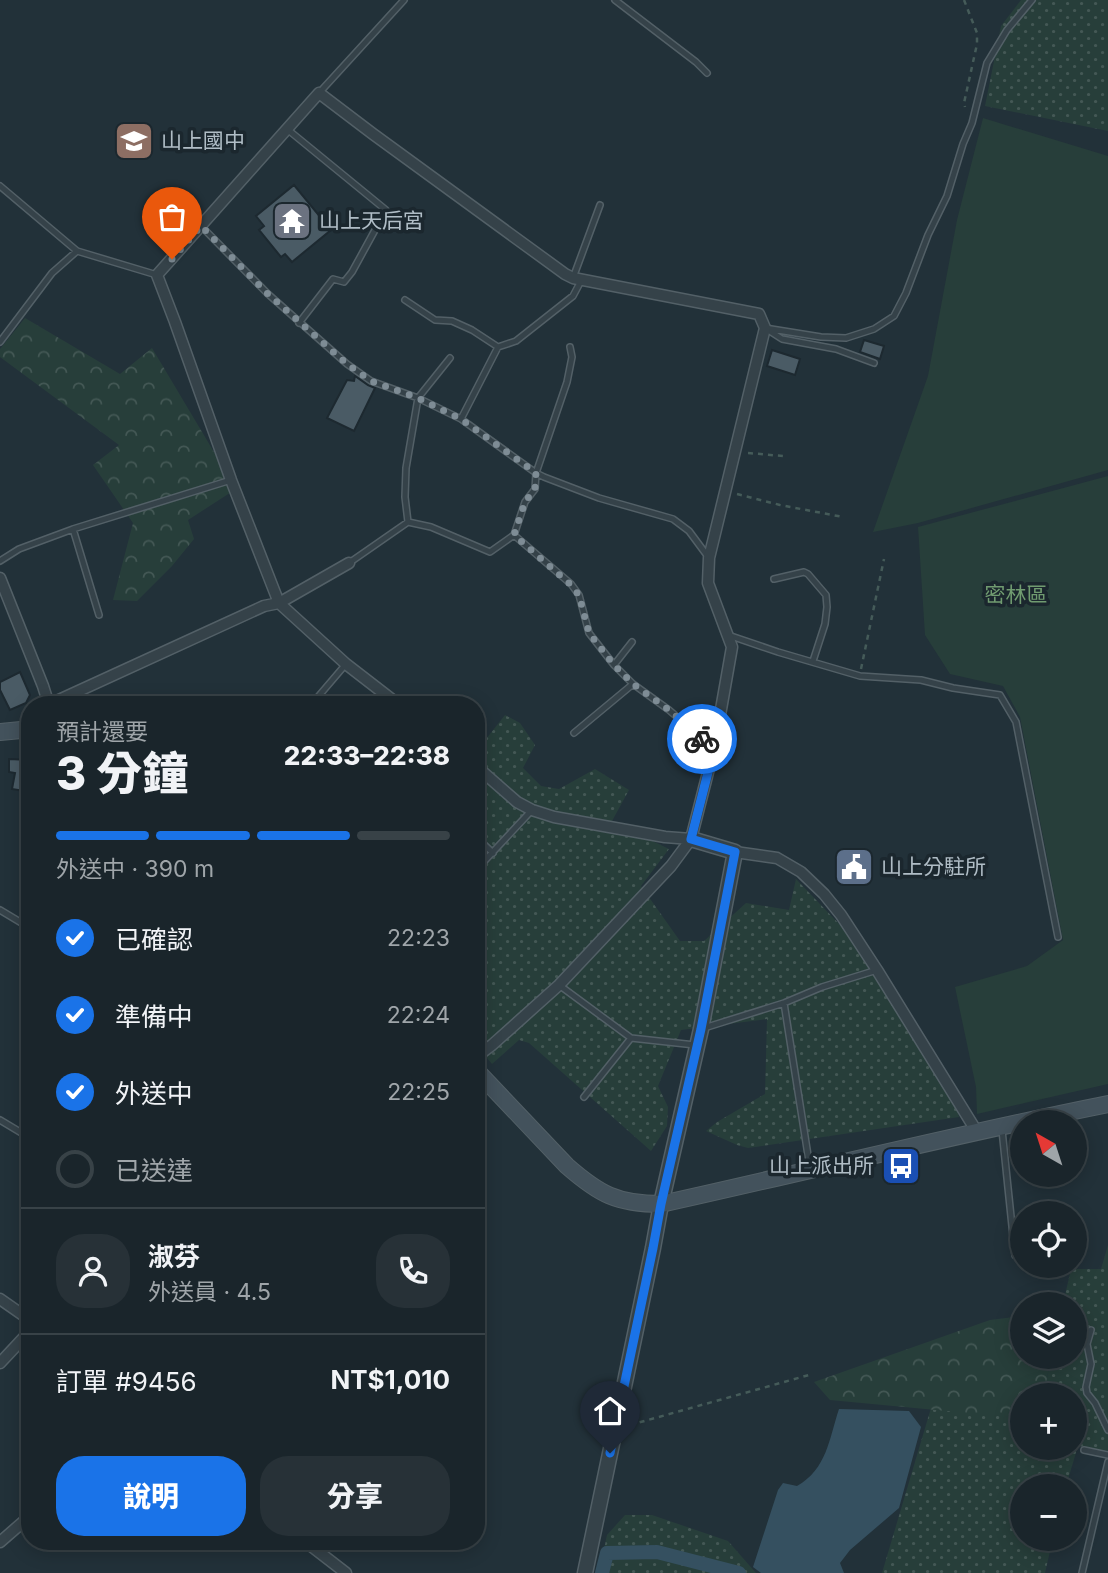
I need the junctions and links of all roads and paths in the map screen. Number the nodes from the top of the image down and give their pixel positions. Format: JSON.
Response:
{"nodes":[{"id":1,"x":404,"y":0,"type":"edge"},
{"id":2,"x":615,"y":0,"type":"edge"},
{"id":3,"x":964,"y":0,"type":"edge"},
{"id":4,"x":1032,"y":0,"type":"edge"},
{"id":5,"x":707,"y":73,"type":"dead end"},
{"id":6,"x":319,"y":93,"type":"junction"},
{"id":7,"x":972,"y":123,"type":"junction"},
{"id":8,"x":287,"y":130,"type":"junction"},
{"id":9,"x":0,"y":186,"type":"edge"},
{"id":10,"x":600,"y":205,"type":"dead end"},
{"id":11,"x":201,"y":226,"type":"junction"},
{"id":12,"x":77,"y":251,"type":"junction"},
{"id":13,"x":157,"y":275,"type":"junction"},
{"id":14,"x":577,"y":279,"type":"junction"},
{"id":15,"x":405,"y":300,"type":"dead end"},
{"id":16,"x":299,"y":323,"type":"junction"},
{"id":17,"x":765,"y":328,"type":"junction"},
{"id":18,"x":0,"y":342,"type":"edge"},
{"id":19,"x":499,"y":346,"type":"junction"},
{"id":20,"x":570,"y":347,"type":"dead end"},
{"id":21,"x":450,"y":358,"type":"dead end"},
{"id":22,"x":874,"y":363,"type":"dead end"},
{"id":23,"x":418,"y":398,"type":"junction"},
{"id":24,"x":461,"y":419,"type":"junction"},
{"id":25,"x":736,"y":452,"type":"junction"},
{"id":26,"x":783,"y":456,"type":"dead end"},
{"id":27,"x":536,"y":473,"type":"junction"},
{"id":28,"x":232,"y":480,"type":"junction"},
{"id":29,"x":726,"y":491,"type":"junction"},
{"id":30,"x":843,"y":517,"type":"dead end"},
{"id":31,"x":408,"y":522,"type":"junction"},
{"id":32,"x":73,"y":529,"type":"junction"},
{"id":33,"x":514,"y":535,"type":"junction"},
{"id":34,"x":709,"y":558,"type":"junction"},
{"id":35,"x":884,"y":559,"type":"dead end"},
{"id":36,"x":0,"y":561,"type":"edge"},
{"id":37,"x":349,"y":563,"type":"joint"},
{"id":38,"x":0,"y":578,"type":"edge"},
{"id":39,"x":774,"y":579,"type":"dead end"},
{"id":40,"x":279,"y":603,"type":"junction"},
{"id":41,"x":99,"y":615,"type":"dead end"},
{"id":42,"x":728,"y":635,"type":"junction"},
{"id":43,"x":632,"y":642,"type":"dead end"},
{"id":44,"x":813,"y":661,"type":"junction"},
{"id":45,"x":346,"y":664,"type":"junction"},
{"id":46,"x":614,"y":665,"type":"junction"},
{"id":47,"x":860,"y":676,"type":"junction"},
{"id":48,"x":633,"y":684,"type":"junction"},
{"id":49,"x":46,"y":696,"type":"edge"},
{"id":50,"x":68,"y":696,"type":"edge"},
{"id":51,"x":319,"y":696,"type":"edge"},
{"id":52,"x":387,"y":696,"type":"edge"},
{"id":53,"x":21,"y":729,"type":"edge"},
{"id":54,"x":0,"y":732,"type":"edge"},
{"id":55,"x":575,"y":733,"type":"dead end"},
{"id":56,"x":714,"y":749,"type":"junction"},
{"id":57,"x":485,"y":774,"type":"edge"},
{"id":58,"x":532,"y":810,"type":"junction"},
{"id":59,"x":691,"y":839,"type":"junction"},
{"id":60,"x":485,"y":845,"type":"edge"},
{"id":61,"x":735,"y":852,"type":"junction"},
{"id":62,"x":493,"y":853,"type":"junction"},
{"id":63,"x":485,"y":861,"type":"edge"},
{"id":64,"x":0,"y":910,"type":"edge"},
{"id":65,"x":21,"y":923,"type":"edge"},
{"id":66,"x":1058,"y":937,"type":"dead end"},
{"id":67,"x":877,"y":970,"type":"junction"},
{"id":68,"x":559,"y":985,"type":"junction"},
{"id":69,"x":784,"y":1003,"type":"junction"},
{"id":70,"x":701,"y":1029,"type":"junction"},
{"id":71,"x":631,"y":1038,"type":"junction"},
{"id":72,"x":698,"y":1045,"type":"junction"},
{"id":73,"x":485,"y":1050,"type":"edge"},
{"id":74,"x":485,"y":1079,"type":"edge"},
{"id":75,"x":584,"y":1097,"type":"dead end"},
{"id":76,"x":1108,"y":1104,"type":"edge"},
{"id":77,"x":0,"y":1119,"type":"edge"},
{"id":78,"x":1002,"y":1125,"type":"junction"},
{"id":79,"x":21,"y":1132,"type":"edge"},
{"id":80,"x":977,"y":1132,"type":"junction"},
{"id":81,"x":810,"y":1171,"type":"junction"},
{"id":82,"x":661,"y":1204,"type":"junction"},
{"id":83,"x":1010,"y":1205,"type":"edge"},
{"id":84,"x":0,"y":1300,"type":"edge"},
{"id":85,"x":5,"y":1308,"type":"edge"},
{"id":86,"x":21,"y":1316,"type":"edge"},
{"id":87,"x":1091,"y":1330,"type":"dead end"},
{"id":88,"x":21,"y":1341,"type":"edge"},
{"id":89,"x":0,"y":1363,"type":"edge"},
{"id":90,"x":809,"y":1375,"type":"dead end"},
{"id":91,"x":615,"y":1429,"type":"junction"},
{"id":92,"x":1108,"y":1430,"type":"edge"},
{"id":93,"x":1087,"y":1451,"type":"edge"},
{"id":94,"x":1108,"y":1455,"type":"edge"},
{"id":95,"x":1108,"y":1462,"type":"edge"},
{"id":96,"x":21,"y":1524,"type":"edge"},
{"id":97,"x":0,"y":1542,"type":"edge"},
{"id":98,"x":316,"y":1550,"type":"edge"},
{"id":99,"x":346,"y":1573,"type":"edge"},
{"id":100,"x":584,"y":1573,"type":"edge"},
{"id":101,"x":1082,"y":1573,"type":"edge"}],
"edges":[{"from":1,"to":6,"type":"lane"},
{"from":2,"to":5,"type":"lane"},
{"from":3,"to":7,"type":"path"},
{"from":4,"to":7,"type":"lane"},
{"from":6,"to":8,"type":"street"},
{"from":6,"to":14,"type":"street"},
{"from":7,"to":17,"type":"lane"},
{"from":8,"to":11,"type":"street"},
{"from":8,"to":16,"type":"lane"},
{"from":9,"to":12,"type":"lane"},
{"from":10,"to":14,"type":"lane"},
{"from":11,"to":13,"type":"street"},
{"from":11,"to":16,"type":"lane"},
{"from":12,"to":13,"type":"lane"},
{"from":12,"to":18,"type":"lane"},
{"from":13,"to":28,"type":"street"},
{"from":14,"to":17,"type":"street"},
{"from":14,"to":19,"type":"lane"},
{"from":15,"to":19,"type":"lane"},
{"from":16,"to":23,"type":"lane"},
{"from":17,"to":22,"type":"lane"},
{"from":17,"to":25,"type":"street"},
{"from":19,"to":24,"type":"lane"},
{"from":20,"to":27,"type":"lane"},
{"from":21,"to":23,"type":"lane"},
{"from":23,"to":24,"type":"lane"},
{"from":23,"to":31,"type":"lane"},
{"from":24,"to":27,"type":"lane"},
{"from":25,"to":26,"type":"path"},
{"from":25,"to":29,"type":"street"},
{"from":27,"to":33,"type":"lane"},
{"from":27,"to":34,"type":"lane"},
{"from":28,"to":32,"type":"lane"},
{"from":28,"to":40,"type":"street"},
{"from":29,"to":30,"type":"path"},
{"from":29,"to":34,"type":"street"},
{"from":31,"to":33,"type":"lane"},
{"from":31,"to":37,"type":"lane"},
{"from":32,"to":36,"type":"lane"},
{"from":32,"to":41,"type":"lane"},
{"from":33,"to":46,"type":"lane"},
{"from":34,"to":42,"type":"street"},
{"from":35,"to":47,"type":"path"},
{"from":37,"to":40,"type":"street"},
{"from":38,"to":49,"type":"street"},
{"from":39,"to":44,"type":"lane"},
{"from":40,"to":45,"type":"street"},
{"from":40,"to":50,"type":"street"},
{"from":42,"to":44,"type":"lane"},
{"from":42,"to":56,"type":"street"},
{"from":43,"to":46,"type":"lane"},
{"from":44,"to":47,"type":"lane"},
{"from":45,"to":51,"type":"lane"},
{"from":45,"to":52,"type":"street"},
{"from":46,"to":48,"type":"lane"},
{"from":47,"to":66,"type":"lane"},
{"from":48,"to":55,"type":"lane"},
{"from":48,"to":56,"type":"lane"},
{"from":53,"to":54,"type":"main road"},
{"from":56,"to":59,"type":"street"},
{"from":57,"to":58,"type":"street"},
{"from":58,"to":59,"type":"street"},
{"from":58,"to":62,"type":"lane"},
{"from":59,"to":61,"type":"street"},
{"from":59,"to":68,"type":"street"},
{"from":60,"to":62,"type":"lane"},
{"from":61,"to":67,"type":"street"},
{"from":61,"to":70,"type":"street"},
{"from":62,"to":63,"type":"lane"},
{"from":64,"to":65,"type":"lane"},
{"from":67,"to":69,"type":"lane"},
{"from":67,"to":80,"type":"street"},
{"from":68,"to":71,"type":"lane"},
{"from":68,"to":73,"type":"street"},
{"from":69,"to":70,"type":"lane"},
{"from":69,"to":81,"type":"lane"},
{"from":70,"to":72,"type":"street"},
{"from":71,"to":72,"type":"lane"},
{"from":71,"to":75,"type":"lane"},
{"from":72,"to":82,"type":"street"},
{"from":74,"to":82,"type":"main road"},
{"from":76,"to":78,"type":"main road"},
{"from":77,"to":79,"type":"lane"},
{"from":78,"to":80,"type":"main road"},
{"from":78,"to":83,"type":"lane"},
{"from":80,"to":81,"type":"main road"},
{"from":81,"to":82,"type":"main road"},
{"from":82,"to":91,"type":"street"},
{"from":84,"to":85,"type":"street"},
{"from":85,"to":86,"type":"street"},
{"from":87,"to":92,"type":"lane"},
{"from":88,"to":89,"type":"street"},
{"from":90,"to":91,"type":"path"},
{"from":91,"to":100,"type":"street"},
{"from":93,"to":94,"type":"lane"},
{"from":95,"to":101,"type":"lane"},
{"from":96,"to":97,"type":"street"},
{"from":98,"to":99,"type":"street"}]}
